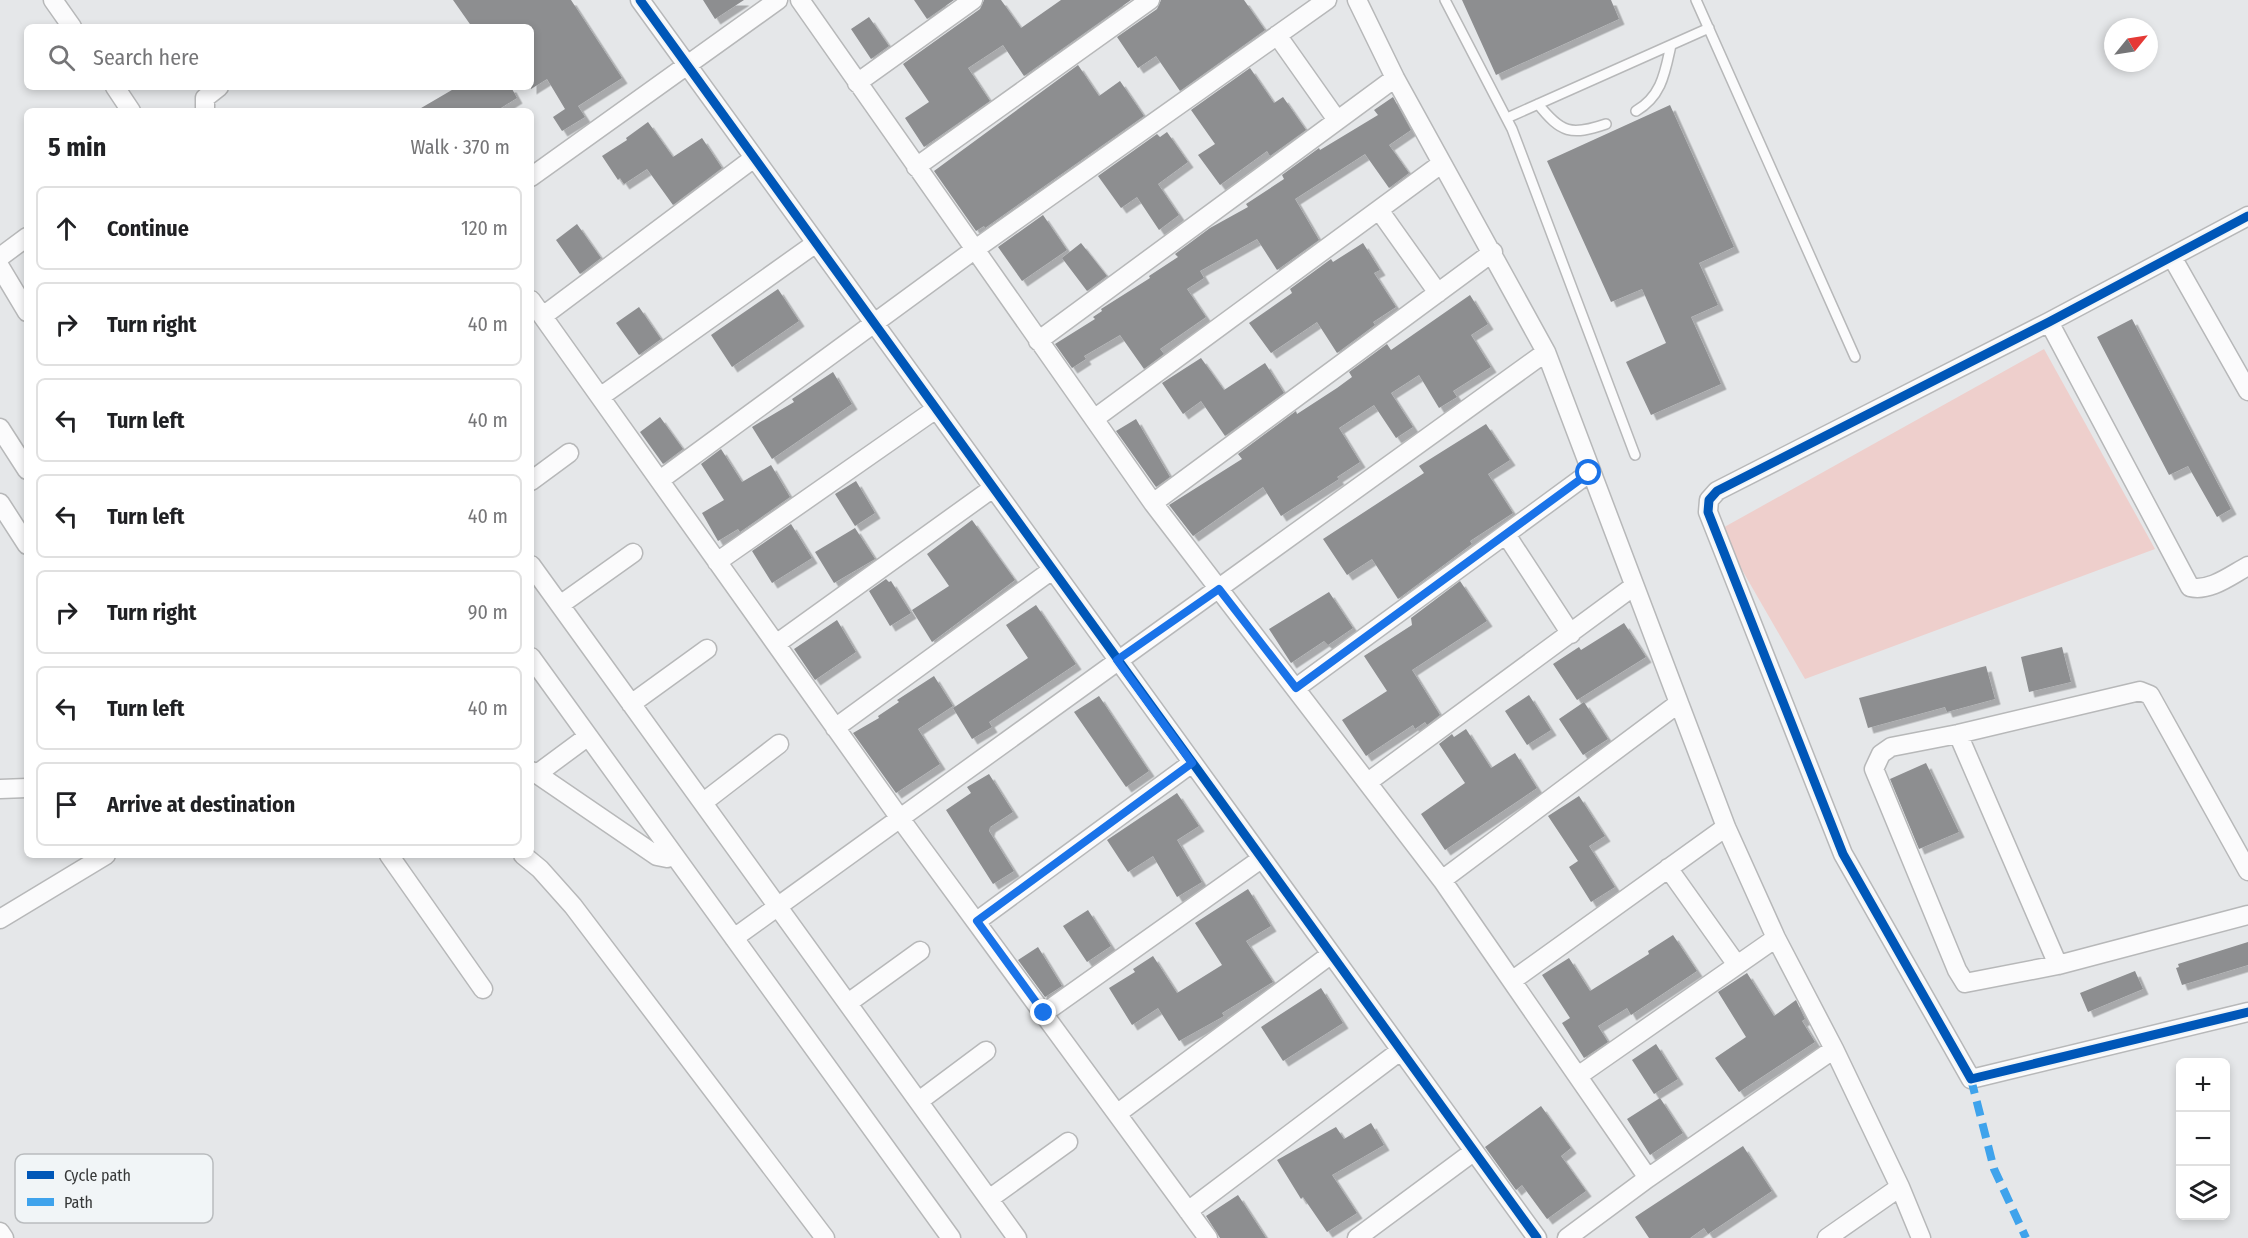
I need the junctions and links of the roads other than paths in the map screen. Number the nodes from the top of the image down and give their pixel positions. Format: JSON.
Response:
{"nodes":[{"id":1,"x":53,"y":0,"type":"edge"},
{"id":2,"x":640,"y":0,"type":"edge"},
{"id":3,"x":778,"y":0,"type":"edge"},
{"id":4,"x":800,"y":0,"type":"edge"},
{"id":5,"x":973,"y":0,"type":"edge"},
{"id":6,"x":1150,"y":0,"type":"edge"},
{"id":7,"x":1327,"y":0,"type":"edge"},
{"id":8,"x":1357,"y":0,"type":"edge"},
{"id":9,"x":1445,"y":0,"type":"edge"},
{"id":10,"x":1696,"y":0,"type":"edge"},
{"id":11,"x":70,"y":24,"type":"edge"},
{"id":12,"x":1709,"y":28,"type":"junction"},
{"id":13,"x":1277,"y":35,"type":"junction"},
{"id":14,"x":1671,"y":45,"type":"junction"},
{"id":15,"x":687,"y":65,"type":"junction"},
{"id":16,"x":1395,"y":78,"type":"junction"},
{"id":17,"x":857,"y":82,"type":"junction"},
{"id":18,"x":117,"y":90,"type":"edge"},
{"id":19,"x":215,"y":90,"type":"edge"},
{"id":20,"x":1538,"y":104,"type":"junction"},
{"id":21,"x":129,"y":108,"type":"edge"},
{"id":22,"x":205,"y":108,"type":"edge"},
{"id":23,"x":1636,"y":111,"type":"dead end"},
{"id":24,"x":1507,"y":118,"type":"junction"},
{"id":25,"x":1337,"y":120,"type":"junction"},
{"id":26,"x":1606,"y":124,"type":"dead end"},
{"id":27,"x":754,"y":158,"type":"junction"},
{"id":28,"x":1441,"y":164,"type":"junction"},
{"id":29,"x":916,"y":167,"type":"junction"},
{"id":30,"x":534,"y":175,"type":"edge"},
{"id":31,"x":1379,"y":210,"type":"junction"},
{"id":32,"x":2248,"y":216,"type":"edge"},
{"id":33,"x":24,"y":239,"type":"edge"},
{"id":34,"x":816,"y":243,"type":"junction"},
{"id":35,"x":974,"y":250,"type":"junction"},
{"id":36,"x":1493,"y":252,"type":"junction"},
{"id":37,"x":0,"y":257,"type":"edge"},
{"id":38,"x":2172,"y":257,"type":"junction"},
{"id":39,"x":0,"y":267,"type":"edge"},
{"id":40,"x":1438,"y":293,"type":"junction"},
{"id":41,"x":534,"y":304,"type":"edge"},
{"id":42,"x":24,"y":307,"type":"edge"},
{"id":43,"x":543,"y":316,"type":"junction"},
{"id":44,"x":2049,"y":322,"type":"junction"},
{"id":45,"x":874,"y":323,"type":"junction"},
{"id":46,"x":1038,"y":341,"type":"junction"},
{"id":47,"x":1546,"y":352,"type":"junction"},
{"id":48,"x":1855,"y":357,"type":"dead end"},
{"id":49,"x":2248,"y":391,"type":"edge"},
{"id":50,"x":600,"y":397,"type":"junction"},
{"id":51,"x":936,"y":409,"type":"junction"},
{"id":52,"x":1094,"y":419,"type":"junction"},
{"id":53,"x":0,"y":428,"type":"edge"},
{"id":54,"x":569,"y":453,"type":"dead end"},
{"id":55,"x":1635,"y":455,"type":"dead end"},
{"id":56,"x":24,"y":465,"type":"edge"},
{"id":57,"x":1589,"y":473,"type":"junction"},
{"id":58,"x":534,"y":479,"type":"edge"},
{"id":59,"x":660,"y":480,"type":"junction"},
{"id":60,"x":993,"y":488,"type":"junction"},
{"id":61,"x":1153,"y":503,"type":"junction"},
{"id":62,"x":0,"y":504,"type":"edge"},
{"id":63,"x":1507,"y":536,"type":"junction"},
{"id":64,"x":24,"y":540,"type":"edge"},
{"id":65,"x":633,"y":553,"type":"dead end"},
{"id":66,"x":717,"y":562,"type":"junction"},
{"id":67,"x":2248,"y":566,"type":"edge"},
{"id":68,"x":534,"y":568,"type":"edge"},
{"id":69,"x":1052,"y":570,"type":"junction"},
{"id":70,"x":1634,"y":586,"type":"junction"},
{"id":71,"x":1219,"y":589,"type":"junction"},
{"id":72,"x":560,"y":605,"type":"junction"},
{"id":73,"x":1571,"y":634,"type":"junction"},
{"id":74,"x":776,"y":644,"type":"junction"},
{"id":75,"x":707,"y":649,"type":"dead end"},
{"id":76,"x":1117,"y":660,"type":"junction"},
{"id":77,"x":534,"y":661,"type":"edge"},
{"id":78,"x":1296,"y":688,"type":"junction"},
{"id":79,"x":631,"y":704,"type":"junction"},
{"id":80,"x":1679,"y":704,"type":"junction"},
{"id":81,"x":835,"y":728,"type":"junction"},
{"id":82,"x":1958,"y":734,"type":"junction"},
{"id":83,"x":588,"y":737,"type":"junction"},
{"id":84,"x":779,"y":744,"type":"dead end"},
{"id":85,"x":1192,"y":763,"type":"junction"},
{"id":86,"x":534,"y":773,"type":"edge"},
{"id":87,"x":1368,"y":782,"type":"junction"},
{"id":88,"x":24,"y":788,"type":"edge"},
{"id":89,"x":0,"y":789,"type":"edge"},
{"id":90,"x":705,"y":801,"type":"junction"},
{"id":91,"x":899,"y":818,"type":"junction"},
{"id":92,"x":1726,"y":827,"type":"junction"},
{"id":93,"x":674,"y":855,"type":"junction"},
{"id":94,"x":101,"y":858,"type":"edge"},
{"id":95,"x":391,"y":858,"type":"edge"},
{"id":96,"x":527,"y":858,"type":"edge"},
{"id":97,"x":1261,"y":859,"type":"junction"},
{"id":98,"x":1668,"y":868,"type":"junction"},
{"id":99,"x":2248,"y":871,"type":"edge"},
{"id":100,"x":1442,"y":880,"type":"junction"},
{"id":101,"x":777,"y":906,"type":"junction"},
{"id":102,"x":2248,"y":915,"type":"edge"},
{"id":103,"x":0,"y":919,"type":"edge"},
{"id":104,"x":977,"y":921,"type":"junction"},
{"id":105,"x":734,"y":938,"type":"junction"},
{"id":106,"x":1776,"y":938,"type":"junction"},
{"id":107,"x":920,"y":951,"type":"dead end"},
{"id":108,"x":1330,"y":955,"type":"junction"},
{"id":109,"x":1737,"y":965,"type":"junction"},
{"id":110,"x":2058,"y":965,"type":"junction"},
{"id":111,"x":1513,"y":980,"type":"junction"},
{"id":112,"x":483,"y":989,"type":"dead end"},
{"id":113,"x":848,"y":1004,"type":"junction"},
{"id":114,"x":2248,"y":1012,"type":"edge"},
{"id":115,"x":1044,"y":1013,"type":"junction"},
{"id":116,"x":1834,"y":1049,"type":"junction"},
{"id":117,"x":986,"y":1051,"type":"dead end"},
{"id":118,"x":1400,"y":1051,"type":"junction"},
{"id":119,"x":1578,"y":1076,"type":"junction"},
{"id":120,"x":919,"y":1101,"type":"junction"},
{"id":121,"x":1118,"y":1113,"type":"junction"},
{"id":122,"x":1068,"y":1142,"type":"dead end"},
{"id":123,"x":1473,"y":1152,"type":"junction"},
{"id":124,"x":1648,"y":1178,"type":"junction"},
{"id":125,"x":1900,"y":1187,"type":"junction"},
{"id":126,"x":989,"y":1199,"type":"junction"},
{"id":127,"x":1188,"y":1211,"type":"junction"},
{"id":128,"x":0,"y":1232,"type":"edge"},
{"id":129,"x":4,"y":1238,"type":"edge"},
{"id":130,"x":825,"y":1238,"type":"edge"},
{"id":131,"x":951,"y":1238,"type":"edge"},
{"id":132,"x":1017,"y":1238,"type":"edge"},
{"id":133,"x":1208,"y":1238,"type":"edge"},
{"id":134,"x":1357,"y":1238,"type":"edge"},
{"id":135,"x":1537,"y":1238,"type":"edge"},
{"id":136,"x":1567,"y":1238,"type":"edge"},
{"id":137,"x":1827,"y":1238,"type":"edge"},
{"id":138,"x":1921,"y":1238,"type":"edge"}],
"edges":[{"from":1,"to":11,"type":"street"},
{"from":2,"to":15,"type":"street"},
{"from":3,"to":15,"type":"street"},
{"from":4,"to":17,"type":"street"},
{"from":5,"to":17,"type":"street"},
{"from":6,"to":29,"type":"street"},
{"from":7,"to":13,"type":"street"},
{"from":8,"to":16,"type":"street"},
{"from":9,"to":24,"type":"lane"},
{"from":10,"to":12,"type":"lane"},
{"from":12,"to":14,"type":"lane"},
{"from":12,"to":48,"type":"lane"},
{"from":13,"to":25,"type":"street"},
{"from":13,"to":35,"type":"street"},
{"from":14,"to":20,"type":"lane"},
{"from":14,"to":23,"type":"lane"},
{"from":15,"to":27,"type":"street"},
{"from":15,"to":30,"type":"street"},
{"from":16,"to":25,"type":"street"},
{"from":16,"to":28,"type":"street"},
{"from":17,"to":29,"type":"street"},
{"from":18,"to":21,"type":"street"},
{"from":19,"to":22,"type":"street"},
{"from":20,"to":24,"type":"lane"},
{"from":20,"to":26,"type":"lane"},
{"from":24,"to":55,"type":"lane"},
{"from":25,"to":46,"type":"street"},
{"from":27,"to":34,"type":"street"},
{"from":27,"to":43,"type":"street"},
{"from":28,"to":31,"type":"street"},
{"from":28,"to":36,"type":"street"},
{"from":29,"to":35,"type":"street"},
{"from":31,"to":40,"type":"street"},
{"from":31,"to":52,"type":"street"},
{"from":32,"to":38,"type":"street"},
{"from":33,"to":37,"type":"street"},
{"from":34,"to":45,"type":"street"},
{"from":34,"to":50,"type":"street"},
{"from":35,"to":45,"type":"street"},
{"from":35,"to":46,"type":"street"},
{"from":36,"to":40,"type":"street"},
{"from":36,"to":47,"type":"street"},
{"from":38,"to":44,"type":"street"},
{"from":38,"to":49,"type":"street"},
{"from":39,"to":42,"type":"street"},
{"from":40,"to":61,"type":"street"},
{"from":41,"to":43,"type":"street"},
{"from":43,"to":50,"type":"street"},
{"from":44,"to":67,"type":"street"},
{"from":44,"to":114,"type":"street"},
{"from":45,"to":51,"type":"street"},
{"from":45,"to":59,"type":"street"},
{"from":46,"to":52,"type":"street"},
{"from":47,"to":57,"type":"street"},
{"from":47,"to":71,"type":"street"},
{"from":50,"to":59,"type":"street"},
{"from":51,"to":60,"type":"street"},
{"from":51,"to":66,"type":"street"},
{"from":52,"to":61,"type":"street"},
{"from":53,"to":56,"type":"street"},
{"from":54,"to":58,"type":"street"},
{"from":57,"to":63,"type":"street"},
{"from":57,"to":70,"type":"street"},
{"from":59,"to":66,"type":"street"},
{"from":60,"to":69,"type":"street"},
{"from":60,"to":74,"type":"street"},
{"from":61,"to":71,"type":"street"},
{"from":62,"to":64,"type":"street"},
{"from":63,"to":73,"type":"street"},
{"from":63,"to":78,"type":"street"},
{"from":65,"to":72,"type":"street"},
{"from":66,"to":74,"type":"street"},
{"from":68,"to":72,"type":"street"},
{"from":69,"to":76,"type":"street"},
{"from":69,"to":81,"type":"street"},
{"from":70,"to":73,"type":"street"},
{"from":70,"to":80,"type":"street"},
{"from":71,"to":76,"type":"street"},
{"from":71,"to":78,"type":"street"},
{"from":72,"to":79,"type":"street"},
{"from":73,"to":87,"type":"street"},
{"from":74,"to":81,"type":"street"},
{"from":75,"to":79,"type":"street"},
{"from":76,"to":85,"type":"street"},
{"from":76,"to":91,"type":"street"},
{"from":77,"to":83,"type":"street"},
{"from":78,"to":87,"type":"street"},
{"from":79,"to":90,"type":"street"},
{"from":80,"to":92,"type":"street"},
{"from":80,"to":100,"type":"street"},
{"from":81,"to":91,"type":"street"},
{"from":82,"to":99,"type":"street"},
{"from":82,"to":110,"type":"street"},
{"from":82,"to":110,"type":"street"},
{"from":83,"to":86,"type":"street"},
{"from":83,"to":93,"type":"street"},
{"from":84,"to":90,"type":"street"},
{"from":85,"to":97,"type":"street"},
{"from":85,"to":104,"type":"street"},
{"from":86,"to":93,"type":"street"},
{"from":87,"to":100,"type":"street"},
{"from":88,"to":89,"type":"street"},
{"from":90,"to":101,"type":"street"},
{"from":91,"to":101,"type":"street"},
{"from":91,"to":104,"type":"street"},
{"from":92,"to":98,"type":"street"},
{"from":92,"to":106,"type":"street"},
{"from":93,"to":105,"type":"street"},
{"from":94,"to":103,"type":"street"},
{"from":95,"to":112,"type":"street"},
{"from":96,"to":130,"type":"street"},
{"from":97,"to":108,"type":"street"},
{"from":97,"to":115,"type":"street"},
{"from":98,"to":109,"type":"street"},
{"from":98,"to":111,"type":"street"},
{"from":100,"to":111,"type":"street"},
{"from":101,"to":105,"type":"street"},
{"from":101,"to":113,"type":"street"},
{"from":102,"to":110,"type":"street"},
{"from":104,"to":115,"type":"street"},
{"from":105,"to":131,"type":"street"},
{"from":106,"to":109,"type":"street"},
{"from":106,"to":116,"type":"street"},
{"from":107,"to":113,"type":"street"},
{"from":108,"to":118,"type":"street"},
{"from":108,"to":121,"type":"street"},
{"from":109,"to":119,"type":"street"},
{"from":111,"to":119,"type":"street"},
{"from":113,"to":120,"type":"street"},
{"from":115,"to":121,"type":"street"},
{"from":116,"to":124,"type":"street"},
{"from":116,"to":125,"type":"street"},
{"from":117,"to":120,"type":"street"},
{"from":118,"to":123,"type":"street"},
{"from":118,"to":127,"type":"street"},
{"from":119,"to":124,"type":"street"},
{"from":120,"to":126,"type":"street"},
{"from":121,"to":127,"type":"street"},
{"from":122,"to":126,"type":"street"},
{"from":123,"to":134,"type":"street"},
{"from":123,"to":135,"type":"street"},
{"from":124,"to":136,"type":"street"},
{"from":125,"to":137,"type":"street"},
{"from":125,"to":138,"type":"street"},
{"from":126,"to":132,"type":"street"},
{"from":127,"to":133,"type":"street"},
{"from":128,"to":129,"type":"street"}]}
